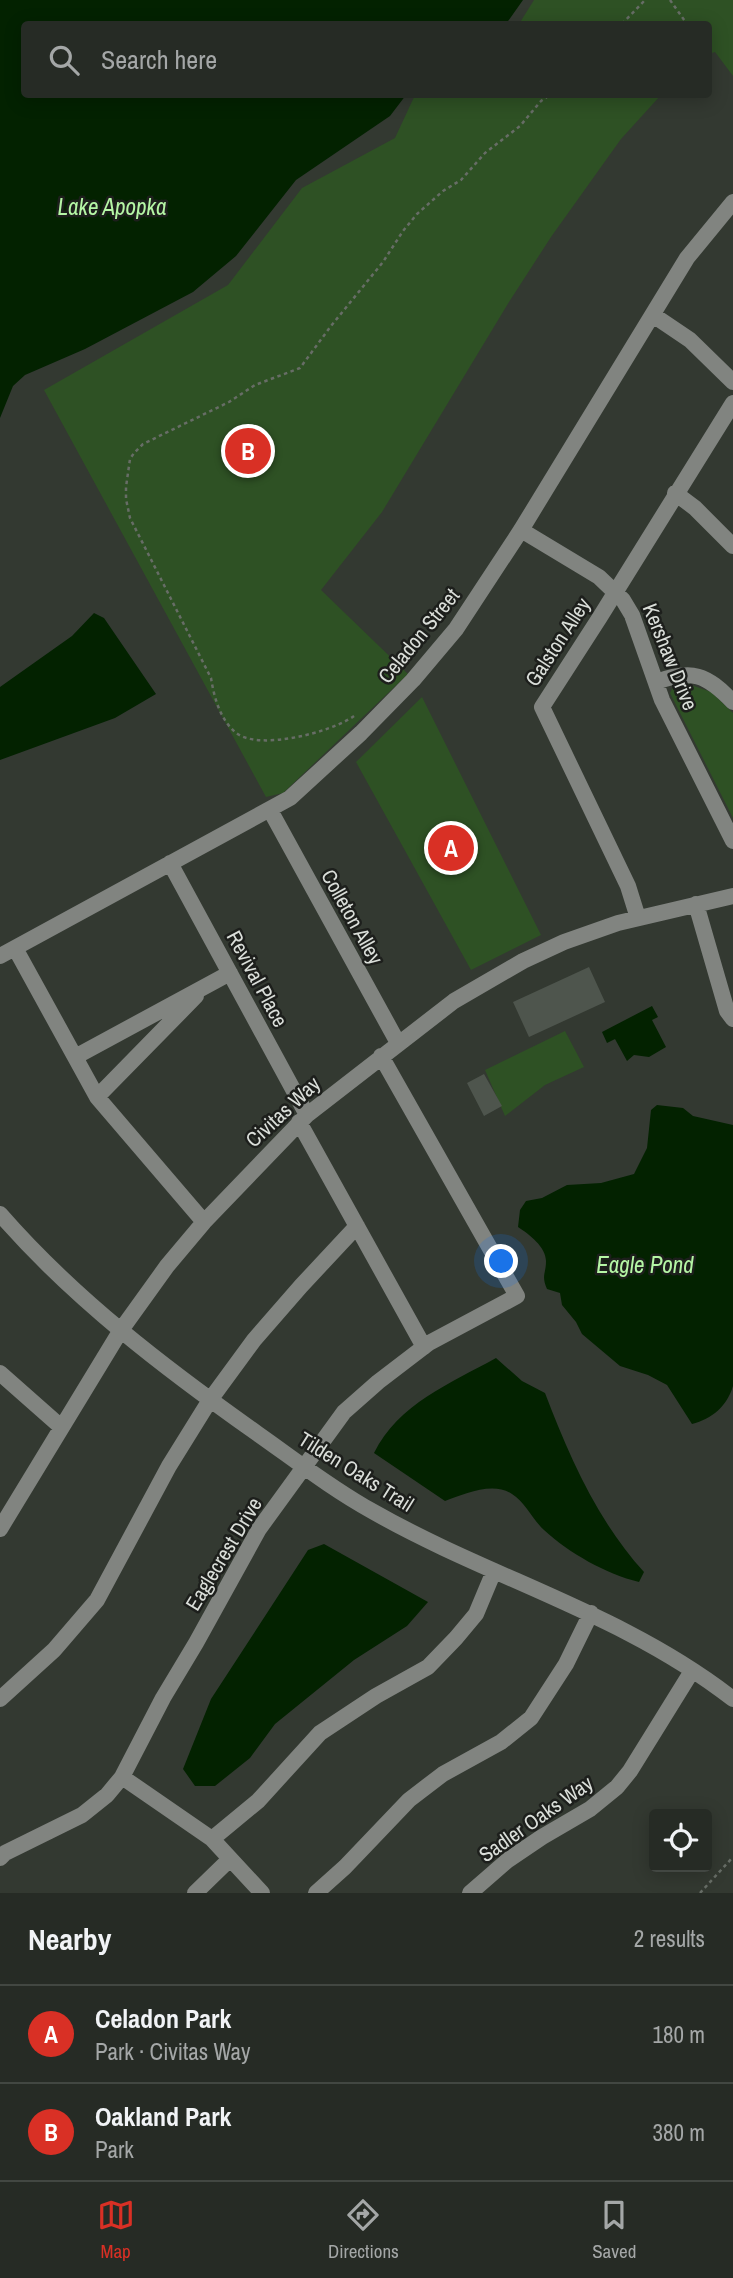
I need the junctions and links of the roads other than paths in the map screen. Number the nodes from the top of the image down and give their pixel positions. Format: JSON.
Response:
{"nodes":[{"id":1,"x":730,"y":212,"type":"edge"},
{"id":2,"x":653,"y":315,"type":"junction"},
{"id":3,"x":733,"y":382,"type":"edge"},
{"id":4,"x":733,"y":403,"type":"edge"},
{"id":5,"x":675,"y":493,"type":"junction"},
{"id":6,"x":521,"y":530,"type":"junction"},
{"id":7,"x":733,"y":546,"type":"edge"},
{"id":8,"x":615,"y":592,"type":"junction"},
{"id":9,"x":656,"y":682,"type":"junction"},
{"id":10,"x":733,"y":702,"type":"edge"},
{"id":11,"x":270,"y":810,"type":"junction"},
{"id":12,"x":733,"y":841,"type":"edge"},
{"id":13,"x":170,"y":863,"type":"junction"},
{"id":14,"x":733,"y":896,"type":"edge"},
{"id":15,"x":696,"y":904,"type":"junction"},
{"id":16,"x":638,"y":918,"type":"junction"},
{"id":17,"x":15,"y":948,"type":"junction"},
{"id":18,"x":0,"y":956,"type":"edge"},
{"id":19,"x":230,"y":973,"type":"junction"},
{"id":20,"x":199,"y":990,"type":"junction"},
{"id":21,"x":733,"y":1019,"type":"edge"},
{"id":22,"x":398,"y":1043,"type":"junction"},
{"id":23,"x":381,"y":1056,"type":"junction"},
{"id":24,"x":75,"y":1057,"type":"junction"},
{"id":25,"x":97,"y":1097,"type":"junction"},
{"id":26,"x":303,"y":1118,"type":"junction"},
{"id":27,"x":0,"y":1214,"type":"edge"},
{"id":28,"x":204,"y":1222,"type":"junction"},
{"id":29,"x":357,"y":1226,"type":"junction"},
{"id":30,"x":121,"y":1330,"type":"junction"},
{"id":31,"x":424,"y":1346,"type":"junction"},
{"id":32,"x":0,"y":1373,"type":"edge"},
{"id":33,"x":210,"y":1400,"type":"junction"},
{"id":34,"x":60,"y":1426,"type":"junction"},
{"id":35,"x":305,"y":1467,"type":"junction"},
{"id":36,"x":1,"y":1525,"type":"edge"},
{"id":37,"x":494,"y":1571,"type":"junction"},
{"id":38,"x":591,"y":1613,"type":"junction"},
{"id":39,"x":692,"y":1671,"type":"junction"},
{"id":40,"x":0,"y":1699,"type":"edge"},
{"id":41,"x":733,"y":1699,"type":"edge"},
{"id":42,"x":122,"y":1777,"type":"junction"},
{"id":43,"x":212,"y":1839,"type":"junction"},
{"id":44,"x":0,"y":1858,"type":"edge"},
{"id":45,"x":230,"y":1859,"type":"junction"},
{"id":46,"x":195,"y":1893,"type":"edge"},
{"id":47,"x":262,"y":1893,"type":"edge"},
{"id":48,"x":316,"y":1893,"type":"edge"},
{"id":49,"x":470,"y":1893,"type":"edge"}],
"edges":[{"from":1,"to":2,"type":"street","name":"Celadon Street"},
{"from":2,"to":3,"type":"street"},
{"from":2,"to":6,"type":"street","name":"Celadon Street"},
{"from":4,"to":5,"type":"street","name":"Galston Alley"},
{"from":5,"to":7,"type":"street"},
{"from":5,"to":8,"type":"street","name":"Galston Alley"},
{"from":6,"to":8,"type":"street","name":"Kershaw Drive"},
{"from":6,"to":11,"type":"street","name":"Celadon Street"},
{"from":8,"to":9,"type":"street","name":"Kershaw Drive"},
{"from":8,"to":16,"type":"street","name":"Galston Alley"},
{"from":9,"to":10,"type":"street"},
{"from":9,"to":12,"type":"street","name":"Kershaw Drive"},
{"from":11,"to":13,"type":"street","name":"Celadon Street"},
{"from":11,"to":22,"type":"street","name":"Colleton Alley"},
{"from":13,"to":17,"type":"street","name":"Celadon Street"},
{"from":13,"to":19,"type":"street","name":"Revival Place"},
{"from":14,"to":15,"type":"street","name":"Civitas Way"},
{"from":15,"to":16,"type":"street","name":"Civitas Way"},
{"from":15,"to":21,"type":"street"},
{"from":16,"to":22,"type":"street","name":"Civitas Way"},
{"from":17,"to":18,"type":"street","name":"Celadon Street"},
{"from":17,"to":24,"type":"street"},
{"from":19,"to":20,"type":"street"},
{"from":19,"to":26,"type":"street","name":"Revival Place"},
{"from":20,"to":24,"type":"street"},
{"from":20,"to":25,"type":"street"},
{"from":22,"to":23,"type":"street","name":"Civitas Way"},
{"from":23,"to":26,"type":"street","name":"Civitas Way"},
{"from":23,"to":31,"type":"street","name":"Eaglecrest Drive"},
{"from":24,"to":25,"type":"street"},
{"from":25,"to":28,"type":"street"},
{"from":26,"to":28,"type":"street","name":"Civitas Way"},
{"from":26,"to":29,"type":"street","name":"Revival Place"},
{"from":27,"to":30,"type":"street","name":"Tilden Oaks Trail"},
{"from":28,"to":30,"type":"street","name":"Civitas Way"},
{"from":29,"to":31,"type":"street","name":"Revival Place"},
{"from":29,"to":33,"type":"street"},
{"from":30,"to":33,"type":"street","name":"Tilden Oaks Trail"},
{"from":30,"to":34,"type":"street","name":"Civitas Way"},
{"from":31,"to":35,"type":"street","name":"Eaglecrest Drive"},
{"from":32,"to":34,"type":"street"},
{"from":33,"to":35,"type":"street","name":"Tilden Oaks Trail"},
{"from":33,"to":40,"type":"street"},
{"from":34,"to":36,"type":"street","name":"Civitas Way"},
{"from":35,"to":37,"type":"street","name":"Tilden Oaks Trail"},
{"from":35,"to":42,"type":"street","name":"Eaglecrest Drive"},
{"from":37,"to":38,"type":"street","name":"Tilden Oaks Trail"},
{"from":37,"to":43,"type":"street"},
{"from":38,"to":39,"type":"street","name":"Tilden Oaks Trail"},
{"from":38,"to":48,"type":"street"},
{"from":39,"to":41,"type":"street","name":"Tilden Oaks Trail"},
{"from":39,"to":49,"type":"street","name":"Sadler Oaks Way"},
{"from":42,"to":43,"type":"street"},
{"from":42,"to":44,"type":"street","name":"Eaglecrest Drive"},
{"from":43,"to":45,"type":"street"},
{"from":45,"to":46,"type":"street"},
{"from":45,"to":47,"type":"street"}]}
